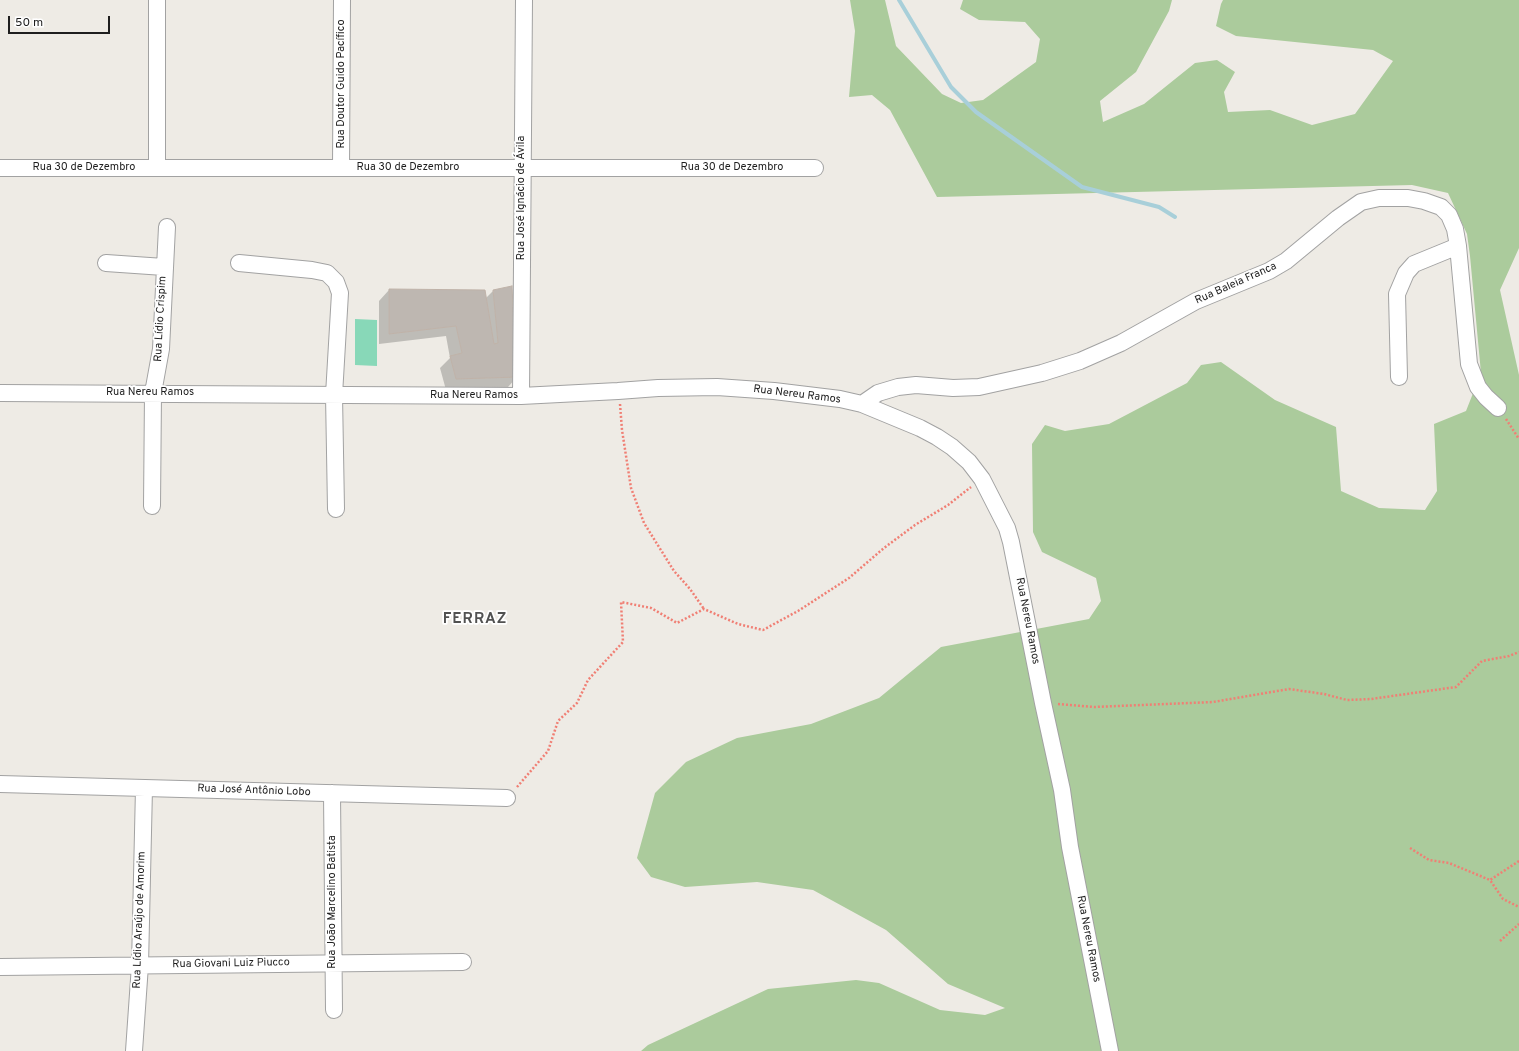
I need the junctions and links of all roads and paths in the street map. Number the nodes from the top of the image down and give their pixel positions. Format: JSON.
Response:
{"nodes":[{"id":1,"x":157,"y":0,"type":"edge"},
{"id":2,"x":342,"y":0,"type":"edge"},
{"id":3,"x":524,"y":0,"type":"edge"},
{"id":4,"x":0,"y":168,"type":"edge"},
{"id":5,"x":157,"y":168,"type":"junction"},
{"id":6,"x":341,"y":168,"type":"junction"},
{"id":7,"x":523,"y":168,"type":"junction"},
{"id":8,"x":815,"y":168,"type":"dead end"},
{"id":9,"x":167,"y":227,"type":"dead end"},
{"id":10,"x":1458,"y":246,"type":"junction"},
{"id":11,"x":106,"y":263,"type":"dead end"},
{"id":12,"x":239,"y":263,"type":"dead end"},
{"id":13,"x":164,"y":267,"type":"junction"},
{"id":14,"x":1399,"y":377,"type":"dead end"},
{"id":15,"x":618,"y":391,"type":"junction"},
{"id":16,"x":0,"y":393,"type":"edge"},
{"id":17,"x":153,"y":393,"type":"junction"},
{"id":18,"x":334,"y":395,"type":"junction"},
{"id":19,"x":521,"y":396,"type":"junction"},
{"id":20,"x":862,"y":404,"type":"junction"},
{"id":21,"x":1498,"y":408,"type":"joint"},
{"id":22,"x":1519,"y":439,"type":"edge"},
{"id":23,"x":982,"y":479,"type":"junction"},
{"id":24,"x":152,"y":506,"type":"dead end"},
{"id":25,"x":336,"y":509,"type":"dead end"},
{"id":26,"x":704,"y":610,"type":"junction"},
{"id":27,"x":1519,"y":652,"type":"edge"},
{"id":28,"x":1043,"y":702,"type":"junction"},
{"id":29,"x":0,"y":784,"type":"edge"},
{"id":30,"x":144,"y":788,"type":"junction"},
{"id":31,"x":332,"y":793,"type":"junction"},
{"id":32,"x":507,"y":798,"type":"joint"},
{"id":33,"x":1410,"y":848,"type":"dead end"},
{"id":34,"x":1519,"y":861,"type":"edge"},
{"id":35,"x":1490,"y":880,"type":"junction"},
{"id":36,"x":1519,"y":907,"type":"edge"},
{"id":37,"x":1519,"y":924,"type":"edge"},
{"id":38,"x":1500,"y":941,"type":"dead end"},
{"id":39,"x":463,"y":962,"type":"dead end"},
{"id":40,"x":333,"y":963,"type":"junction"},
{"id":41,"x":140,"y":966,"type":"junction"},
{"id":42,"x":0,"y":967,"type":"edge"},
{"id":43,"x":334,"y":1010,"type":"dead end"},
{"id":44,"x":134,"y":1051,"type":"edge"},
{"id":45,"x":1110,"y":1051,"type":"edge"}],
"edges":[{"from":1,"to":5,"type":"street"},
{"from":2,"to":6,"type":"street","name":"Rua Doutor Guido Pacífico"},
{"from":3,"to":7,"type":"street","name":"Rua José Ignácio de Ávila"},
{"from":4,"to":5,"type":"street","name":"Rua 30 de Dezembro"},
{"from":5,"to":6,"type":"street","name":"Rua 30 de Dezembro"},
{"from":6,"to":7,"type":"street","name":"Rua 30 de Dezembro"},
{"from":7,"to":8,"type":"street","name":"Rua 30 de Dezembro"},
{"from":7,"to":19,"type":"street","name":"Rua José Ignácio de Ávila"},
{"from":9,"to":13,"type":"street","name":"Rua Lídio Crispim"},
{"from":10,"to":14,"type":"street"},
{"from":10,"to":20,"type":"street","name":"Rua Baleia Franca"},
{"from":10,"to":21,"type":"street","name":"Rua Baleia Franca"},
{"from":11,"to":13,"type":"street"},
{"from":12,"to":18,"type":"street"},
{"from":13,"to":17,"type":"street","name":"Rua Lídio Crispim"},
{"from":15,"to":19,"type":"street","name":"Rua Nereu Ramos"},
{"from":15,"to":20,"type":"street","name":"Rua Nereu Ramos"},
{"from":15,"to":26,"type":"path"},
{"from":16,"to":17,"type":"street","name":"Rua Nereu Ramos"},
{"from":17,"to":18,"type":"street","name":"Rua Nereu Ramos"},
{"from":17,"to":24,"type":"street","name":"Rua Lídio Crispim"},
{"from":18,"to":19,"type":"street","name":"Rua Nereu Ramos"},
{"from":18,"to":25,"type":"street"},
{"from":20,"to":23,"type":"street","name":"Rua Nereu Ramos"},
{"from":21,"to":22,"type":"path"},
{"from":23,"to":26,"type":"path"},
{"from":23,"to":28,"type":"street","name":"Rua Nereu Ramos"},
{"from":26,"to":32,"type":"path"},
{"from":27,"to":28,"type":"path"},
{"from":28,"to":45,"type":"street","name":"Rua Nereu Ramos"},
{"from":29,"to":30,"type":"street","name":"Rua José Antônio Lobo"},
{"from":30,"to":31,"type":"street","name":"Rua José Antônio Lobo"},
{"from":30,"to":41,"type":"street","name":"Rua Lídio Araújo de Amorim"},
{"from":31,"to":32,"type":"street","name":"Rua José Antônio Lobo"},
{"from":31,"to":40,"type":"street","name":"Rua João Marcelino Batista"},
{"from":33,"to":35,"type":"path"},
{"from":34,"to":35,"type":"path"},
{"from":35,"to":36,"type":"path"},
{"from":37,"to":38,"type":"path"},
{"from":39,"to":40,"type":"street","name":"Rua Giovani Luiz Piucco"},
{"from":40,"to":41,"type":"street","name":"Rua Giovani Luiz Piucco"},
{"from":40,"to":43,"type":"street","name":"Rua João Marcelino Batista"},
{"from":41,"to":42,"type":"street","name":"Rua Giovani Luiz Piucco"},
{"from":41,"to":44,"type":"street","name":"Rua Lídio Araújo de Amorim"}]}
